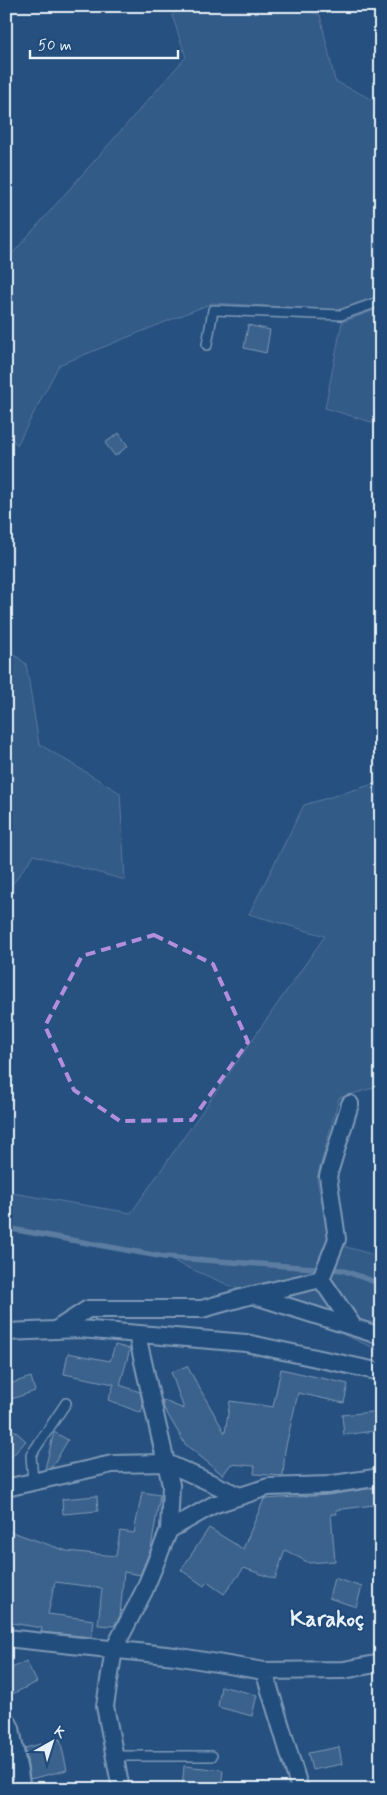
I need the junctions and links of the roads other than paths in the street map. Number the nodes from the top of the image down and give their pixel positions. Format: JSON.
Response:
{"nodes":[{"id":1,"x":381,"y":302,"type":"edge"},
{"id":2,"x":207,"y":345,"type":"dead end"},
{"id":3,"x":350,"y":1104,"type":"dead end"},
{"id":4,"x":321,"y":1279,"type":"junction"},
{"id":5,"x":252,"y":1295,"type":"junction"},
{"id":6,"x":353,"y":1326,"type":"junction"},
{"id":7,"x":57,"y":1329,"type":"junction"},
{"id":8,"x":6,"y":1332,"type":"edge"},
{"id":9,"x":137,"y":1335,"type":"junction"},
{"id":10,"x":381,"y":1336,"type":"edge"},
{"id":11,"x":381,"y":1372,"type":"edge"},
{"id":12,"x":66,"y":1403,"type":"dead end"},
{"id":13,"x":166,"y":1463,"type":"junction"},
{"id":14,"x":381,"y":1477,"type":"edge"},
{"id":15,"x":33,"y":1481,"type":"junction"},
{"id":16,"x":6,"y":1488,"type":"edge"},
{"id":17,"x":240,"y":1496,"type":"junction"},
{"id":18,"x":169,"y":1530,"type":"junction"},
{"id":19,"x":6,"y":1638,"type":"edge"},
{"id":20,"x":114,"y":1649,"type":"junction"},
{"id":21,"x":381,"y":1663,"type":"edge"},
{"id":22,"x":264,"y":1671,"type":"junction"},
{"id":23,"x":6,"y":1719,"type":"edge"},
{"id":24,"x":115,"y":1756,"type":"junction"},
{"id":25,"x":212,"y":1756,"type":"dead end"},
{"id":26,"x":22,"y":1789,"type":"edge"},
{"id":27,"x":121,"y":1789,"type":"edge"},
{"id":28,"x":300,"y":1789,"type":"edge"}],
"edges":[{"from":1,"to":2,"type":"lane"},
{"from":3,"to":4,"type":"street"},
{"from":4,"to":5,"type":"street"},
{"from":4,"to":6,"type":"street"},
{"from":5,"to":6,"type":"street"},
{"from":5,"to":7,"type":"street"},
{"from":6,"to":10,"type":"street"},
{"from":7,"to":8,"type":"street"},
{"from":7,"to":9,"type":"street"},
{"from":9,"to":11,"type":"street"},
{"from":9,"to":13,"type":"street"},
{"from":12,"to":15,"type":"lane"},
{"from":13,"to":15,"type":"street"},
{"from":13,"to":17,"type":"street"},
{"from":13,"to":18,"type":"street"},
{"from":14,"to":17,"type":"street"},
{"from":15,"to":16,"type":"street"},
{"from":17,"to":18,"type":"street"},
{"from":18,"to":20,"type":"street"},
{"from":19,"to":20,"type":"street"},
{"from":20,"to":22,"type":"street"},
{"from":20,"to":24,"type":"street"},
{"from":21,"to":22,"type":"street"},
{"from":22,"to":28,"type":"street"},
{"from":23,"to":26,"type":"street"},
{"from":24,"to":25,"type":"lane"},
{"from":24,"to":27,"type":"street"}]}
